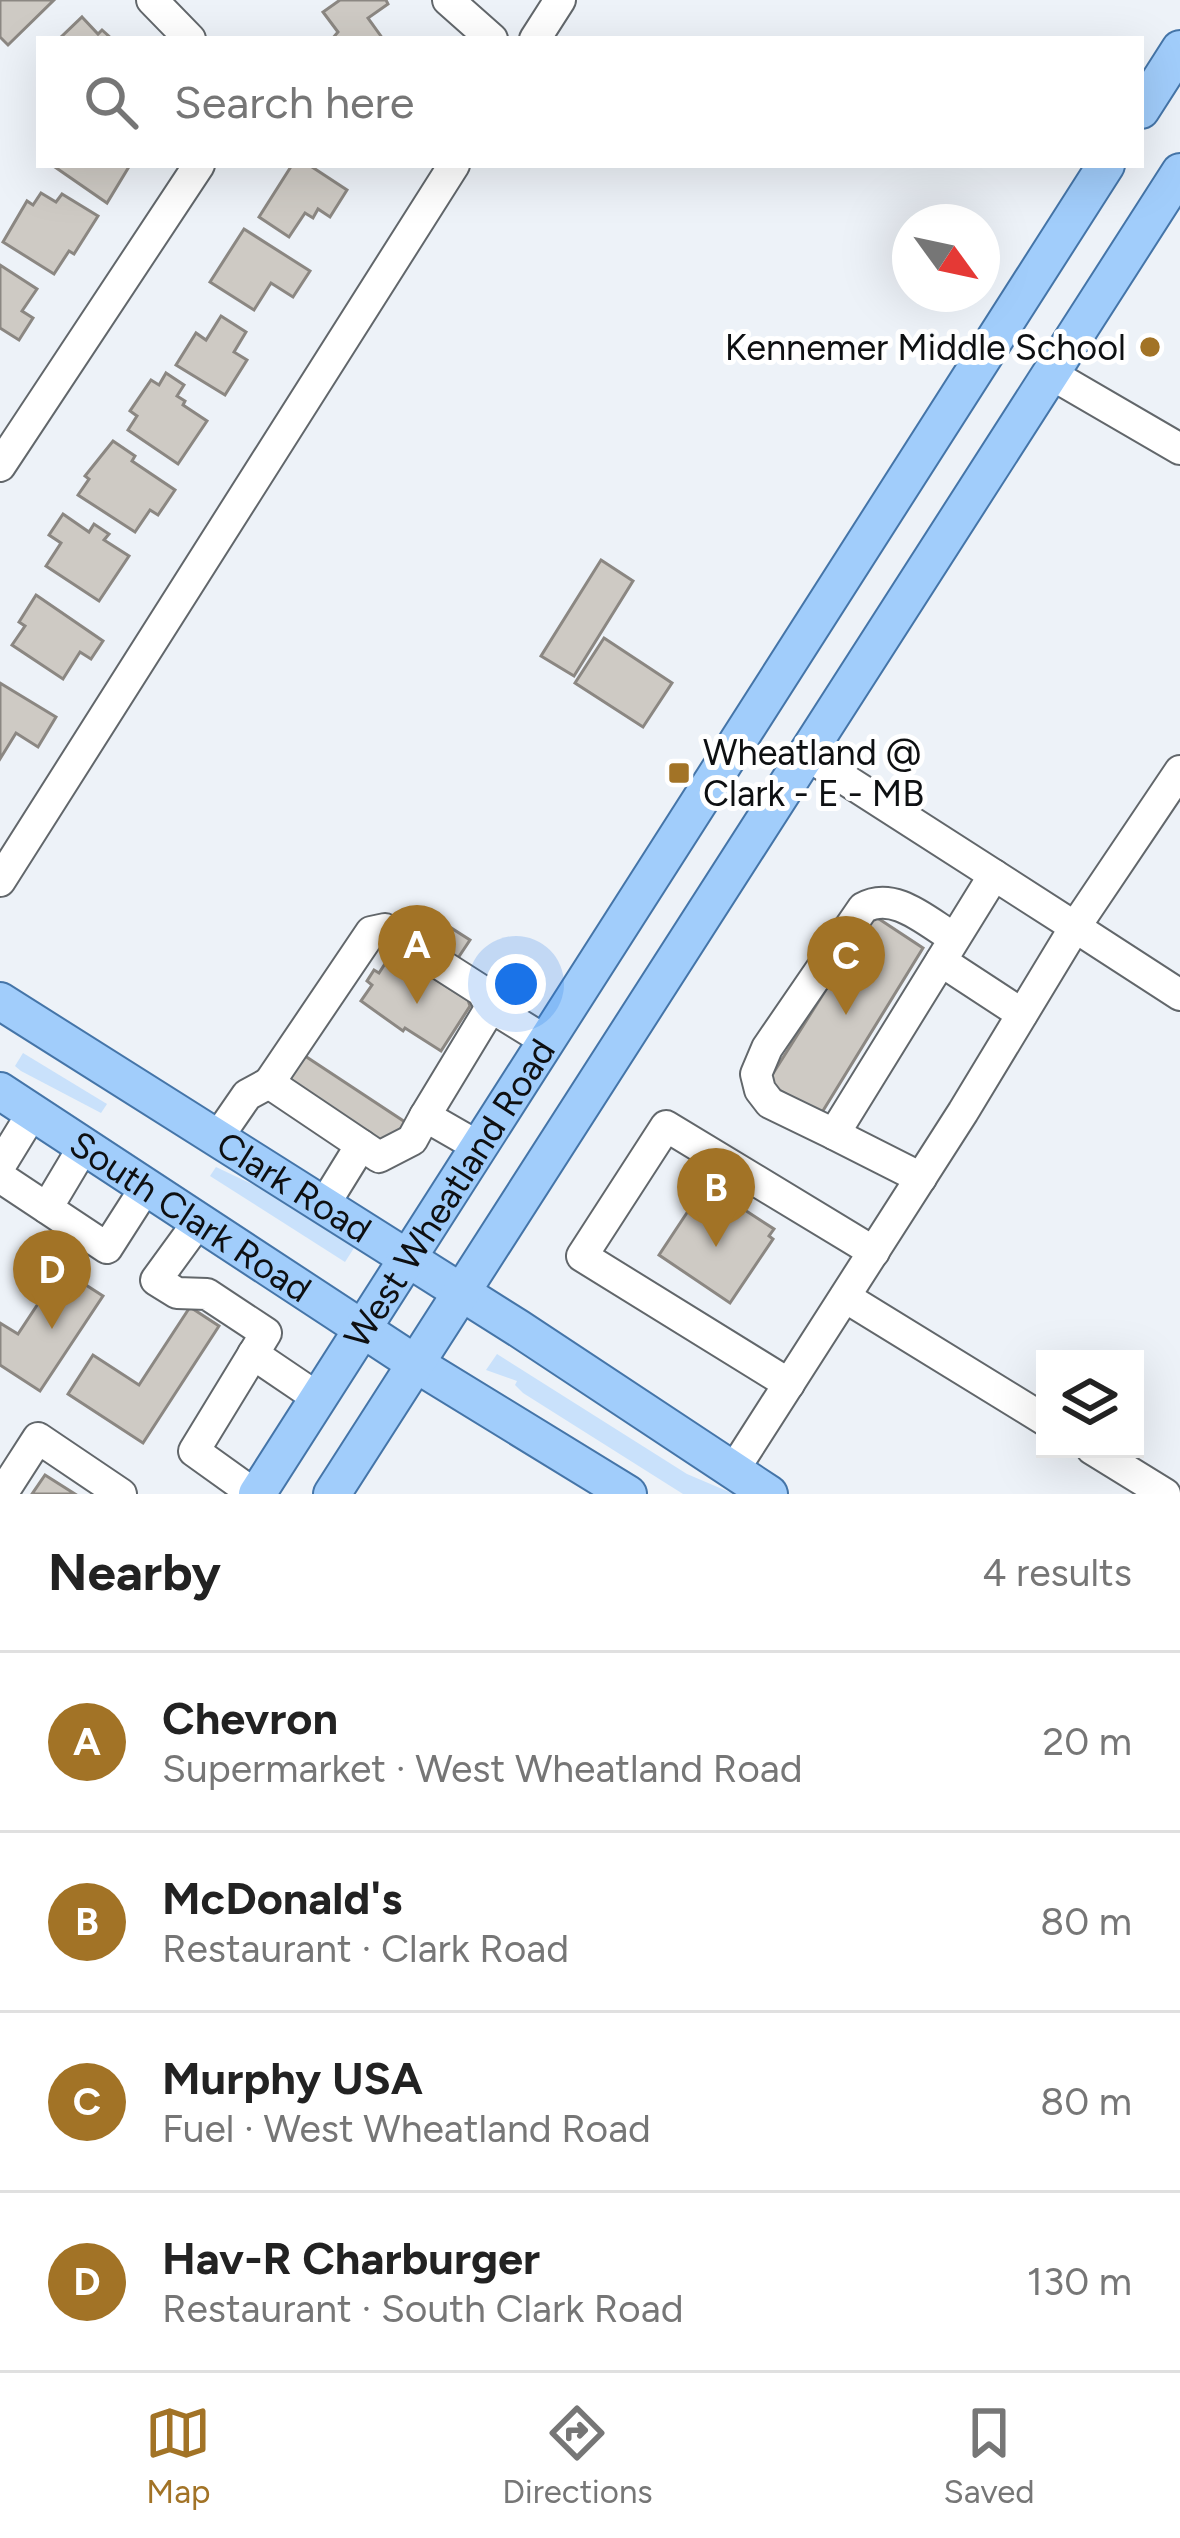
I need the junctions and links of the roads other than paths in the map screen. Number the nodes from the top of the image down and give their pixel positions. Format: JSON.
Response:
{"nodes":[{"id":1,"x":152,"y":0,"type":"edge"},
{"id":2,"x":448,"y":0,"type":"edge"},
{"id":3,"x":560,"y":0,"type":"edge"},
{"id":4,"x":187,"y":36,"type":"edge"},
{"id":5,"x":489,"y":36,"type":"edge"},
{"id":6,"x":537,"y":36,"type":"edge"},
{"id":7,"x":1180,"y":49,"type":"edge"},
{"id":8,"x":1144,"y":105,"type":"edge"},
{"id":9,"x":197,"y":168,"type":"edge"},
{"id":10,"x":452,"y":168,"type":"edge"},
{"id":11,"x":1104,"y":168,"type":"edge"},
{"id":12,"x":1180,"y":172,"type":"edge"},
{"id":13,"x":993,"y":341,"type":"junction"},
{"id":14,"x":1051,"y":374,"type":"junction"},
{"id":15,"x":1180,"y":449,"type":"edge"},
{"id":16,"x":0,"y":466,"type":"edge"},
{"id":17,"x":752,"y":719,"type":"junction"},
{"id":18,"x":807,"y":755,"type":"junction"},
{"id":19,"x":1180,"y":771,"type":"edge"},
{"id":20,"x":994,"y":875,"type":"junction"},
{"id":21,"x":0,"y":881,"type":"edge"},
{"id":22,"x":1075,"y":927,"type":"junction"},
{"id":23,"x":948,"y":950,"type":"junction"},
{"id":24,"x":1180,"y":995,"type":"edge"},
{"id":25,"x":0,"y":1000,"type":"edge"},
{"id":26,"x":490,"y":1007,"type":"junction"},
{"id":27,"x":1022,"y":1014,"type":"junction"},
{"id":28,"x":546,"y":1041,"type":"junction"},
{"id":29,"x":268,"y":1083,"type":"junction"},
{"id":30,"x":0,"y":1091,"type":"edge"},
{"id":31,"x":33,"y":1112,"type":"junction"},
{"id":32,"x":425,"y":1117,"type":"junction"},
{"id":33,"x":834,"y":1134,"type":"junction"},
{"id":34,"x":218,"y":1138,"type":"junction"},
{"id":35,"x":361,"y":1145,"type":"junction"},
{"id":36,"x":84,"y":1146,"type":"junction"},
{"id":37,"x":479,"y":1147,"type":"junction"},
{"id":38,"x":0,"y":1166,"type":"edge"},
{"id":39,"x":0,"y":1178,"type":"edge"},
{"id":40,"x":921,"y":1178,"type":"junction"},
{"id":41,"x":146,"y":1186,"type":"junction"},
{"id":42,"x":324,"y":1205,"type":"junction"},
{"id":43,"x":47,"y":1208,"type":"junction"},
{"id":44,"x":199,"y":1221,"type":"junction"},
{"id":45,"x":874,"y":1252,"type":"junction"},
{"id":46,"x":409,"y":1258,"type":"junction"},
{"id":47,"x":274,"y":1271,"type":"junction"},
{"id":48,"x":463,"y":1293,"type":"junction"},
{"id":49,"x":845,"y":1297,"type":"junction"},
{"id":50,"x":243,"y":1318,"type":"junction"},
{"id":51,"x":362,"y":1329,"type":"junction"},
{"id":52,"x":253,"y":1354,"type":"junction"},
{"id":53,"x":416,"y":1364,"type":"junction"},
{"id":54,"x":789,"y":1384,"type":"junction"},
{"id":55,"x":318,"y":1398,"type":"junction"},
{"id":56,"x":1036,"y":1414,"type":"edge"},
{"id":57,"x":1107,"y":1458,"type":"edge"},
{"id":58,"x":733,"y":1471,"type":"junction"},
{"id":59,"x":2,"y":1494,"type":"edge"},
{"id":60,"x":121,"y":1494,"type":"edge"},
{"id":61,"x":255,"y":1494,"type":"edge"},
{"id":62,"x":332,"y":1494,"type":"edge"},
{"id":63,"x":628,"y":1494,"type":"edge"},
{"id":64,"x":769,"y":1494,"type":"edge"},
{"id":65,"x":1165,"y":1494,"type":"edge"}],
"edges":[{"from":1,"to":4,"type":"street"},
{"from":2,"to":5,"type":"street"},
{"from":3,"to":6,"type":"street"},
{"from":7,"to":8,"type":"main road"},
{"from":9,"to":16,"type":"street"},
{"from":10,"to":21,"type":"street"},
{"from":11,"to":13,"type":"main road","name":"West Wheatland Road"},
{"from":12,"to":14,"type":"main road","name":"West Wheatland Road"},
{"from":13,"to":14,"type":"main road"},
{"from":13,"to":17,"type":"main road","name":"West Wheatland Road"},
{"from":14,"to":15,"type":"street"},
{"from":14,"to":18,"type":"main road","name":"West Wheatland Road"},
{"from":17,"to":18,"type":"main road"},
{"from":17,"to":28,"type":"main road","name":"West Wheatland Road"},
{"from":18,"to":20,"type":"street"},
{"from":18,"to":48,"type":"main road","name":"West Wheatland Road"},
{"from":19,"to":22,"type":"street"},
{"from":20,"to":22,"type":"street"},
{"from":20,"to":23,"type":"street"},
{"from":22,"to":24,"type":"street"},
{"from":22,"to":27,"type":"street"},
{"from":23,"to":27,"type":"street"},
{"from":23,"to":33,"type":"street"},
{"from":23,"to":33,"type":"street"},
{"from":25,"to":34,"type":"main road","name":"Clark Road"},
{"from":26,"to":28,"type":"street"},
{"from":26,"to":29,"type":"street"},
{"from":26,"to":32,"type":"street"},
{"from":27,"to":40,"type":"street"},
{"from":28,"to":37,"type":"main road","name":"West Wheatland Road"},
{"from":29,"to":34,"type":"street"},
{"from":29,"to":35,"type":"street"},
{"from":30,"to":31,"type":"main road","name":"South Clark Road"},
{"from":31,"to":36,"type":"main road","name":"South Clark Road"},
{"from":31,"to":38,"type":"street"},
{"from":32,"to":35,"type":"street"},
{"from":32,"to":37,"type":"street"},
{"from":33,"to":40,"type":"street"},
{"from":34,"to":42,"type":"main road","name":"Clark Road"},
{"from":35,"to":42,"type":"street"},
{"from":36,"to":41,"type":"main road","name":"South Clark Road"},
{"from":36,"to":43,"type":"street"},
{"from":37,"to":46,"type":"main road","name":"West Wheatland Road"},
{"from":39,"to":43,"type":"street"},
{"from":40,"to":45,"type":"street"},
{"from":41,"to":43,"type":"street"},
{"from":41,"to":44,"type":"main road","name":"South Clark Road"},
{"from":42,"to":46,"type":"main road","name":"Clark Road"},
{"from":44,"to":47,"type":"main road","name":"South Clark Road"},
{"from":44,"to":50,"type":"street"},
{"from":45,"to":49,"type":"street"},
{"from":45,"to":54,"type":"street"},
{"from":46,"to":48,"type":"main road","name":"Clark Road"},
{"from":46,"to":51,"type":"main road","name":"West Wheatland Road"},
{"from":47,"to":50,"type":"street"},
{"from":47,"to":51,"type":"main road","name":"South Clark Road"},
{"from":48,"to":53,"type":"main road","name":"West Wheatland Road"},
{"from":48,"to":58,"type":"main road","name":"Clark Road"},
{"from":49,"to":54,"type":"street"},
{"from":49,"to":56,"type":"street"},
{"from":50,"to":52,"type":"street"},
{"from":51,"to":53,"type":"main road","name":"South Clark Road"},
{"from":51,"to":55,"type":"main road","name":"West Wheatland Road"},
{"from":52,"to":55,"type":"street"},
{"from":52,"to":61,"type":"street"},
{"from":53,"to":62,"type":"main road","name":"West Wheatland Road"},
{"from":53,"to":63,"type":"main road","name":"South Clark Road"},
{"from":54,"to":58,"type":"street"},
{"from":55,"to":61,"type":"main road","name":"West Wheatland Road"},
{"from":57,"to":65,"type":"street"},
{"from":58,"to":64,"type":"main road","name":"Clark Road"},
{"from":59,"to":60,"type":"street"}]}
